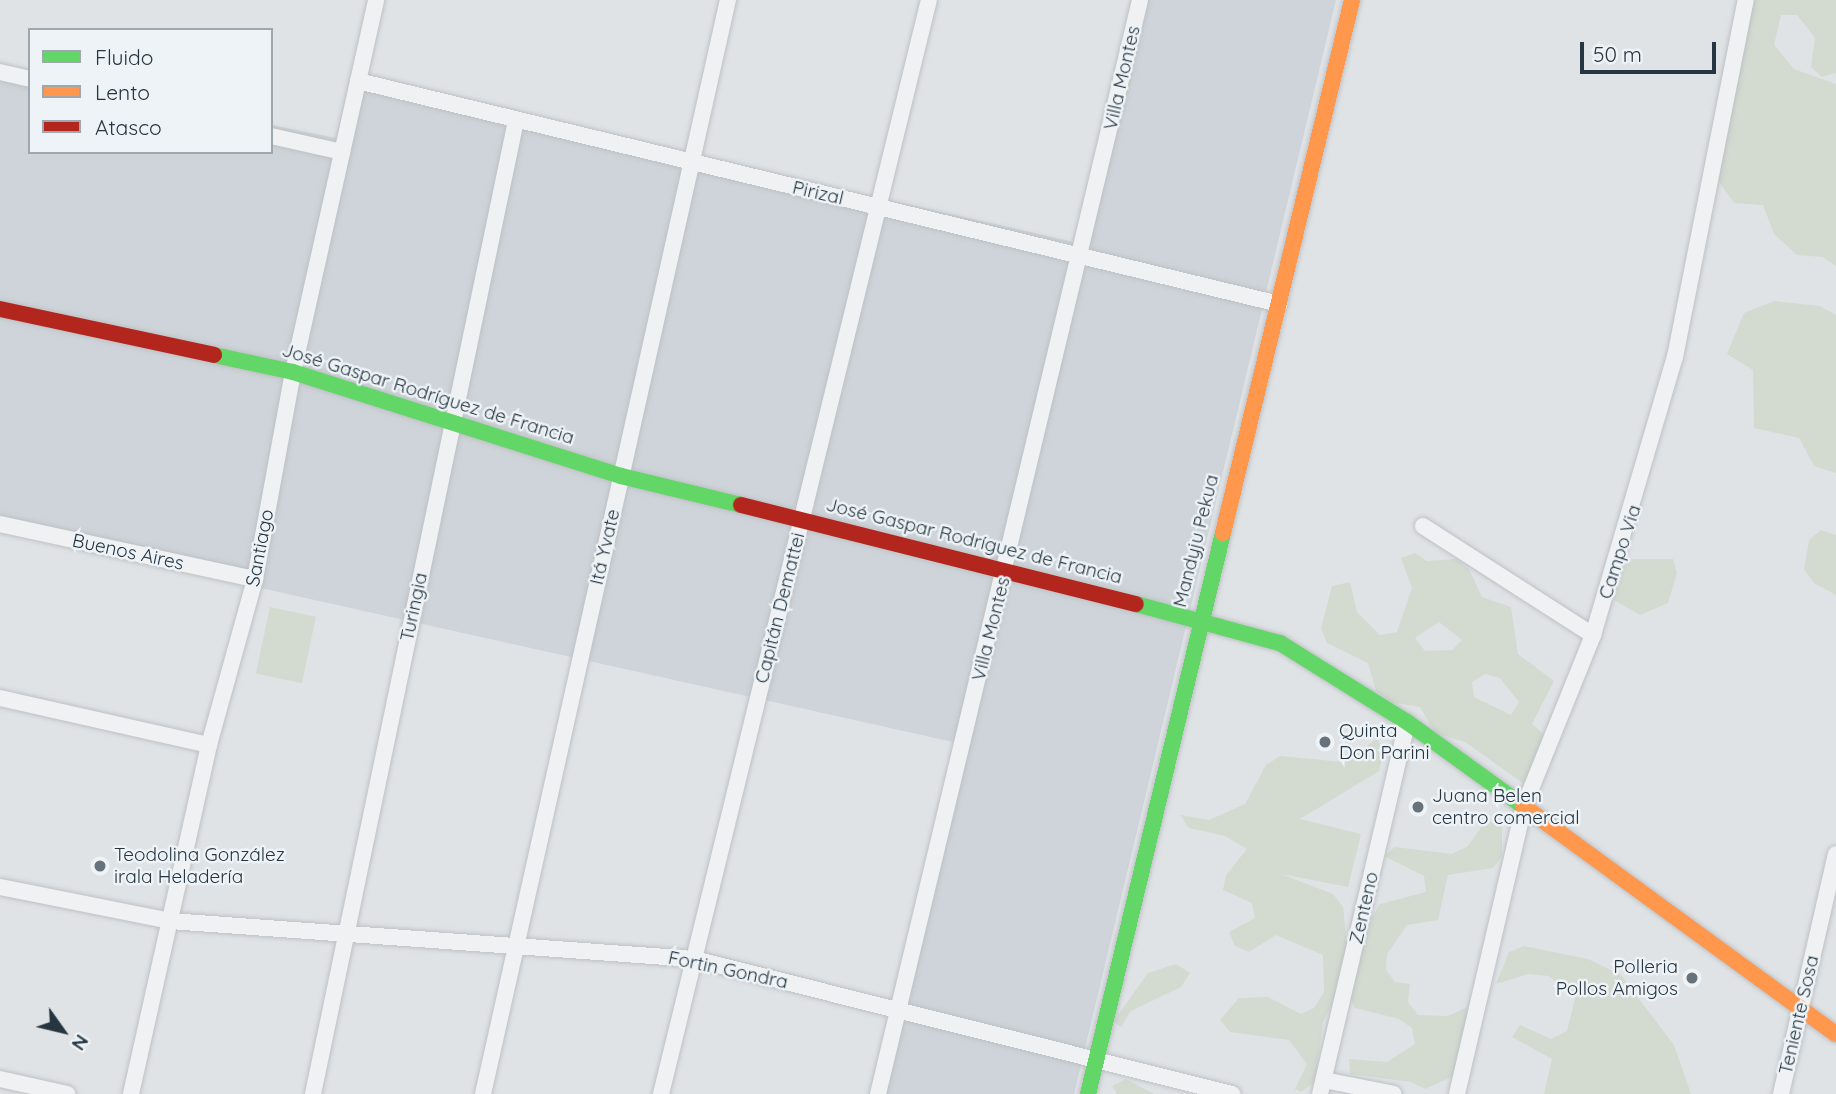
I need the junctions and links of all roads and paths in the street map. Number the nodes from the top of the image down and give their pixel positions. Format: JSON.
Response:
{"nodes":[{"id":1,"x":376,"y":0,"type":"edge"},
{"id":2,"x":728,"y":0,"type":"edge"},
{"id":3,"x":929,"y":0,"type":"edge"},
{"id":4,"x":1140,"y":0,"type":"edge"},
{"id":5,"x":1352,"y":0,"type":"edge"},
{"id":6,"x":1746,"y":0,"type":"edge"},
{"id":7,"x":0,"y":72,"type":"edge"},
{"id":8,"x":28,"y":79,"type":"edge"},
{"id":9,"x":358,"y":81,"type":"junction"},
{"id":10,"x":516,"y":121,"type":"junction"},
{"id":11,"x":273,"y":136,"type":"edge"},
{"id":12,"x":342,"y":152,"type":"junction"},
{"id":13,"x":691,"y":162,"type":"junction"},
{"id":14,"x":878,"y":207,"type":"junction"},
{"id":15,"x":1082,"y":255,"type":"junction"},
{"id":16,"x":1279,"y":304,"type":"junction"},
{"id":17,"x":0,"y":309,"type":"edge"},
{"id":18,"x":293,"y":372,"type":"junction"},
{"id":19,"x":453,"y":422,"type":"junction"},
{"id":20,"x":621,"y":476,"type":"junction"},
{"id":21,"x":802,"y":519,"type":"junction"},
{"id":22,"x":0,"y":524,"type":"edge"},
{"id":23,"x":1423,"y":526,"type":"dead end"},
{"id":24,"x":1005,"y":568,"type":"junction"},
{"id":25,"x":255,"y":579,"type":"junction"},
{"id":26,"x":1198,"y":621,"type":"junction"},
{"id":27,"x":1593,"y":635,"type":"junction"},
{"id":28,"x":0,"y":698,"type":"edge"},
{"id":29,"x":1407,"y":722,"type":"junction"},
{"id":30,"x":209,"y":745,"type":"junction"},
{"id":31,"x":1524,"y":806,"type":"junction"},
{"id":32,"x":1836,"y":855,"type":"edge"},
{"id":33,"x":0,"y":887,"type":"edge"},
{"id":34,"x":170,"y":921,"type":"junction"},
{"id":35,"x":346,"y":933,"type":"junction"},
{"id":36,"x":517,"y":943,"type":"junction"},
{"id":37,"x":694,"y":959,"type":"junction"},
{"id":38,"x":898,"y":1009,"type":"junction"},
{"id":39,"x":1801,"y":1009,"type":"junction"},
{"id":40,"x":1836,"y":1034,"type":"edge"},
{"id":41,"x":1097,"y":1058,"type":"junction"},
{"id":42,"x":0,"y":1079,"type":"edge"},
{"id":43,"x":1322,"y":1087,"type":"edge"},
{"id":44,"x":67,"y":1094,"type":"edge"},
{"id":45,"x":131,"y":1094,"type":"edge"},
{"id":46,"x":313,"y":1094,"type":"edge"},
{"id":47,"x":483,"y":1094,"type":"edge"},
{"id":48,"x":661,"y":1094,"type":"edge"},
{"id":49,"x":878,"y":1094,"type":"edge"},
{"id":50,"x":1088,"y":1094,"type":"edge"},
{"id":51,"x":1232,"y":1094,"type":"edge"},
{"id":52,"x":1394,"y":1094,"type":"edge"},
{"id":53,"x":1457,"y":1094,"type":"edge"},
{"id":54,"x":1781,"y":1094,"type":"edge"}],
"edges":[{"from":1,"to":9,"type":"street","name":"Santiago"},
{"from":2,"to":13,"type":"street","name":"Itá Yvate"},
{"from":3,"to":14,"type":"street","name":"Capitán Demattei"},
{"from":4,"to":15,"type":"street","name":"Villa Montes"},
{"from":5,"to":16,"type":"street","name":"Mandyju Pekua"},
{"from":6,"to":27,"type":"street","name":"Campo Via"},
{"from":7,"to":8,"type":"street"},
{"from":9,"to":10,"type":"street","name":"Pirizal"},
{"from":9,"to":12,"type":"street","name":"Santiago"},
{"from":10,"to":13,"type":"street","name":"Pirizal"},
{"from":10,"to":19,"type":"street","name":"Turingia"},
{"from":11,"to":12,"type":"street"},
{"from":12,"to":18,"type":"street","name":"Santiago"},
{"from":13,"to":14,"type":"street","name":"Pirizal"},
{"from":13,"to":20,"type":"street","name":"Itá Yvate"},
{"from":14,"to":15,"type":"street","name":"Pirizal"},
{"from":14,"to":21,"type":"street","name":"Capitán Demattei"},
{"from":15,"to":16,"type":"street","name":"Pirizal"},
{"from":15,"to":24,"type":"street","name":"Villa Montes"},
{"from":16,"to":26,"type":"street","name":"Mandyju Pekua"},
{"from":17,"to":18,"type":"street","name":"José Gaspar Rodríguez de Francia"},
{"from":18,"to":19,"type":"street","name":"José Gaspar Rodríguez de Francia"},
{"from":18,"to":25,"type":"street","name":"Santiago"},
{"from":19,"to":20,"type":"street","name":"José Gaspar Rodríguez de Francia"},
{"from":19,"to":35,"type":"street","name":"Turingia"},
{"from":20,"to":21,"type":"street","name":"José Gaspar Rodríguez de Francia"},
{"from":20,"to":36,"type":"street","name":"Itá Yvate"},
{"from":21,"to":24,"type":"street","name":"José Gaspar Rodríguez de Francia"},
{"from":21,"to":37,"type":"street","name":"Capitán Demattei"},
{"from":22,"to":25,"type":"street","name":"Buenos Aires"},
{"from":23,"to":27,"type":"street"},
{"from":24,"to":26,"type":"street","name":"José Gaspar Rodríguez de Francia"},
{"from":24,"to":38,"type":"street","name":"Villa Montes"},
{"from":25,"to":30,"type":"street","name":"Santiago"},
{"from":26,"to":29,"type":"street","name":"José Gaspar Rodríguez de Francia"},
{"from":26,"to":41,"type":"street","name":"Mandyju Pekua"},
{"from":27,"to":31,"type":"street","name":"Campo Via"},
{"from":28,"to":30,"type":"street"},
{"from":29,"to":31,"type":"street","name":"José Gaspar Rodríguez de Francia"},
{"from":29,"to":43,"type":"street","name":"Zenteno"},
{"from":30,"to":34,"type":"street","name":"Santiago"},
{"from":31,"to":39,"type":"street","name":"José Gaspar Rodríguez de Francia"},
{"from":31,"to":53,"type":"street","name":"Campo Via"},
{"from":32,"to":39,"type":"street","name":"Teniente Sosa"},
{"from":33,"to":34,"type":"street","name":"Fortin Gondra"},
{"from":34,"to":35,"type":"street","name":"Fortin Gondra"},
{"from":34,"to":45,"type":"street","name":"Santiago"},
{"from":35,"to":36,"type":"street","name":"Fortin Gondra"},
{"from":35,"to":46,"type":"street","name":"Turingia"},
{"from":36,"to":37,"type":"street","name":"Fortin Gondra"},
{"from":36,"to":47,"type":"street","name":"Itá Yvate"},
{"from":37,"to":38,"type":"street","name":"Fortin Gondra"},
{"from":37,"to":48,"type":"street","name":"Capitán Demattei"},
{"from":38,"to":41,"type":"street","name":"Fortin Gondra"},
{"from":38,"to":49,"type":"street","name":"Villa Montes"},
{"from":39,"to":40,"type":"street","name":"José Gaspar Rodríguez de Francia"},
{"from":39,"to":54,"type":"street","name":"Teniente Sosa"},
{"from":41,"to":50,"type":"street","name":"Mandyju Pekua"},
{"from":41,"to":51,"type":"street","name":"Fortin Gondra"},
{"from":42,"to":44,"type":"street"},
{"from":43,"to":52,"type":"street"}]}
